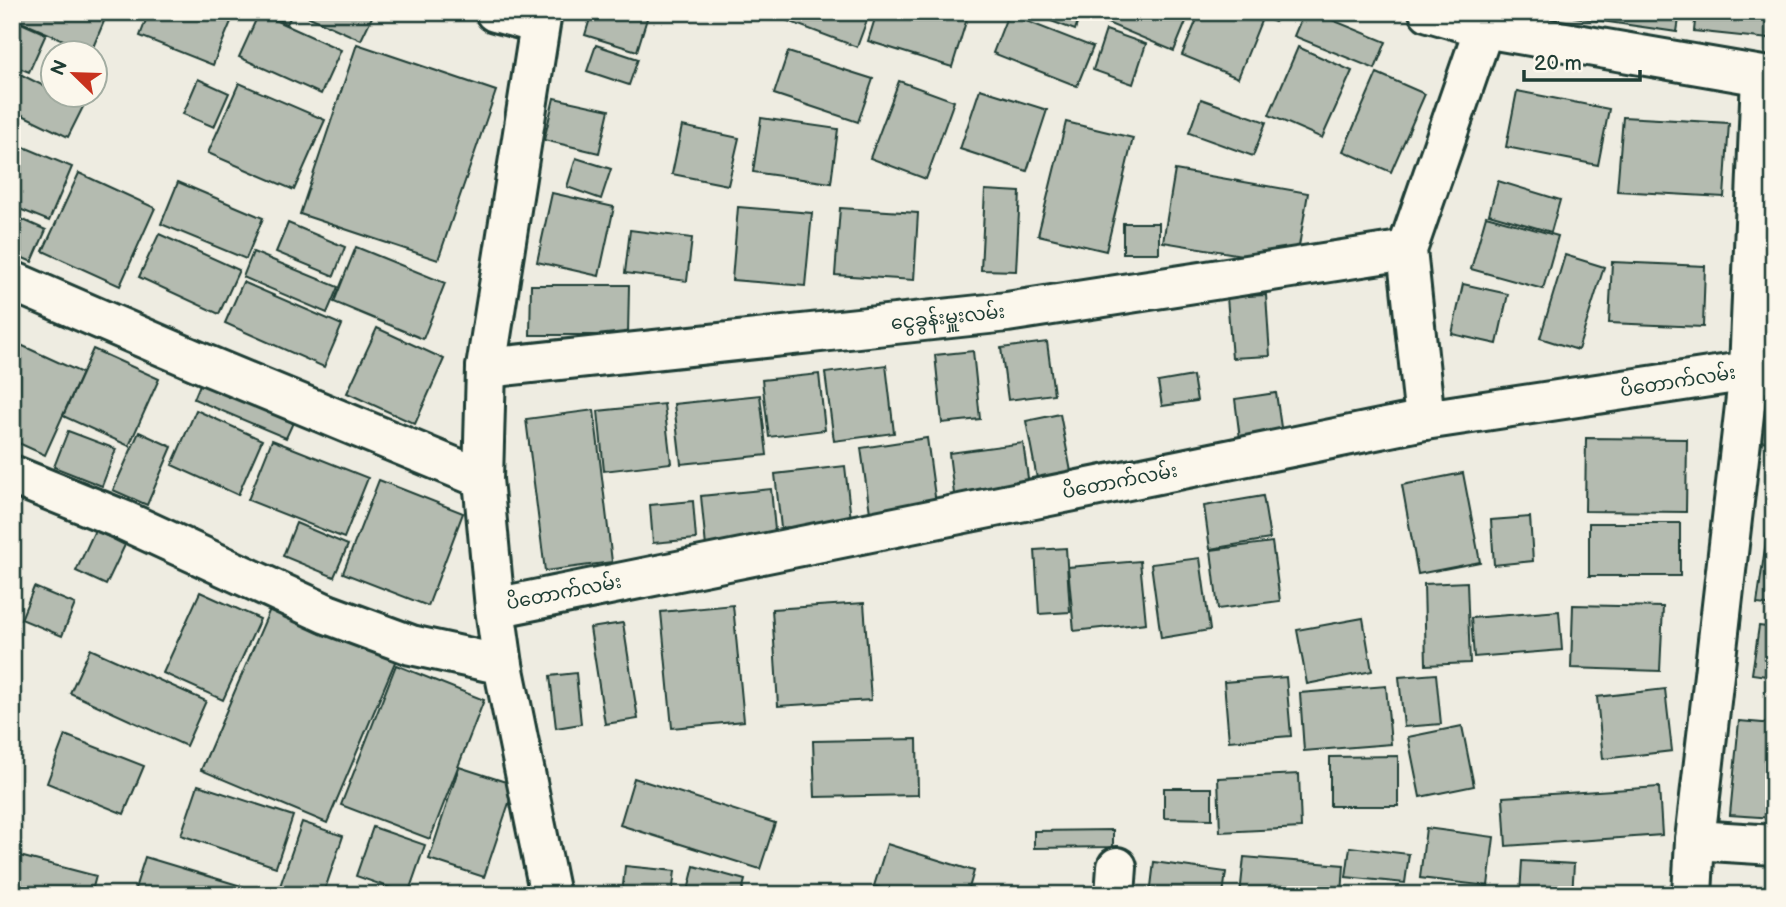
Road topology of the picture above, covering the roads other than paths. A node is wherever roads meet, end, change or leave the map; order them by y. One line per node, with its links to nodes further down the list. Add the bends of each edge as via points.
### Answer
1 (495, 12): 3 (street)
2 (1429, 12): 4 (street)
3 (540, 18): 8 (street)
4 (1484, 28): 5 (street); 6 (street)
5 (1767, 77): 9 (street)
6 (1407, 250): 8 (street, ငွေခွန်းမှူးလမ်း, via 1007,312); 10 (street)
7 (12, 282): 12 (street)
8 (486, 368): 12 (street)
9 (1761, 372): 10 (street, ပိတောက်လမ်း); 15 (street)
10 (1425, 420): 13 (street, ပိတောက်လမ်း)
11 (12, 475): 14 (street, via 123,520 327,614 411,645)
12 (483, 479): 13 (street)
13 (495, 608): 14 (street)
14 (503, 665): 17 (street)
15 (1695, 840): 16 (street); 18 (street)
16 (1774, 845)
17 (550, 895)
18 (1692, 895)

